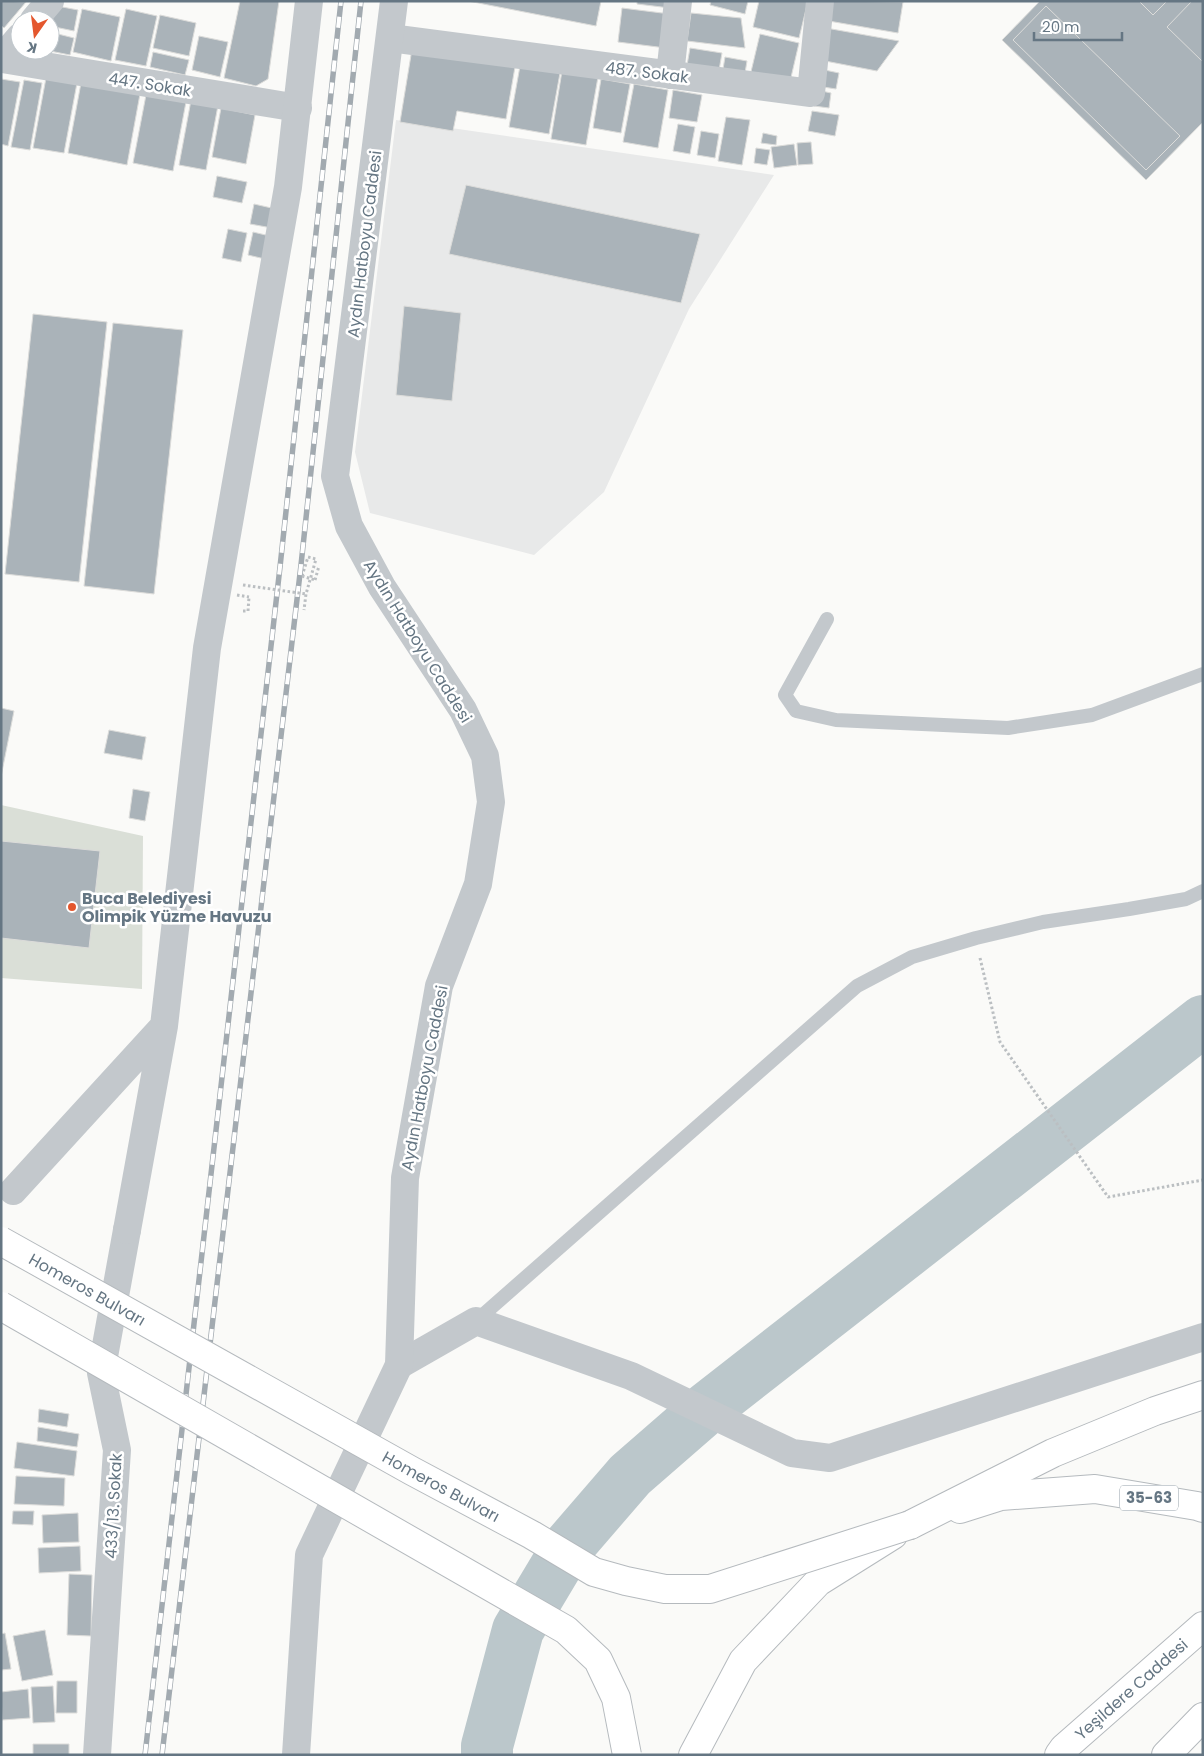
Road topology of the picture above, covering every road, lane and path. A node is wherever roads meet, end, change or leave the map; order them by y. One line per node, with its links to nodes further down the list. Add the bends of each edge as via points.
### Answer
1 (309, 1): 9 (street)
2 (394, 1): 5 (street, Aydın Hatboyu Caddesi)
3 (678, 1): 8 (street)
4 (820, 1): 8 (street, 487. Sokak, via 811,94)
5 (390, 38): 8 (street, 487. Sokak); 27 (street, Aydın Hatboyu Caddesi, via 335,476 349,526 382,587 463,710 485,756 491,802 478,884 439,986 405,1178)
6 (10, 49): 7 (street)
7 (2, 59): 9 (street, 447. Sokak)
8 (670, 75)
9 (298, 108): 20 (street, via 287,196 207,648)
10 (318, 566): 12 (path, bridge, via 315,580 302,576 308,557 316,559)
11 (244, 585): 12 (path, bridge)
12 (306, 594): 14 (path)
13 (237, 595): 15 (path, bridge, via 250,597)
14 (304, 610)
15 (248, 611)
16 (827, 620): 17 (lane, via 785,695 796,711 836,720 1008,728 1092,715)
17 (1203, 674)
18 (1203, 891): 19 (lane, via 1186,899 1043,922)
19 (976, 938): 21 (path, via 1000,1042 1108,1197); 25 (lane, via 912,957 857,986)
20 (164, 1026): 22 (street); 33 (street, 433/13. Sokak, via 101,1373 117,1450)
21 (1203, 1180)
22 (7, 1197)
23 (1, 1241): 30 (main road, Homeros Bulvarı, bridge, via 594,1572 665,1589 710,1589)
24 (1, 1306): 35 (main road, bridge, via 566,1630 598,1660 616,1698)
25 (476, 1321): 26 (street, via 631,1376 792,1453 830,1458); 27 (street)
26 (1203, 1337)
27 (399, 1365): 34 (street, via 309,1555)
28 (1203, 1395): 30 (main road, via 1053,1453)
29 (1203, 1508): 30 (main road, 35-63, via 1095,1489 1000,1496)
30 (910, 1525): 36 (main road, bridge, via 818,1582 743,1661)
31 (1203, 1626): 37 (main road, Yeşildere Caddesi)
32 (1203, 1717): 38 (main road)
33 (97, 1755)
34 (296, 1755)
35 (627, 1755)
36 (693, 1755)
37 (1059, 1755)
38 (1166, 1755)

